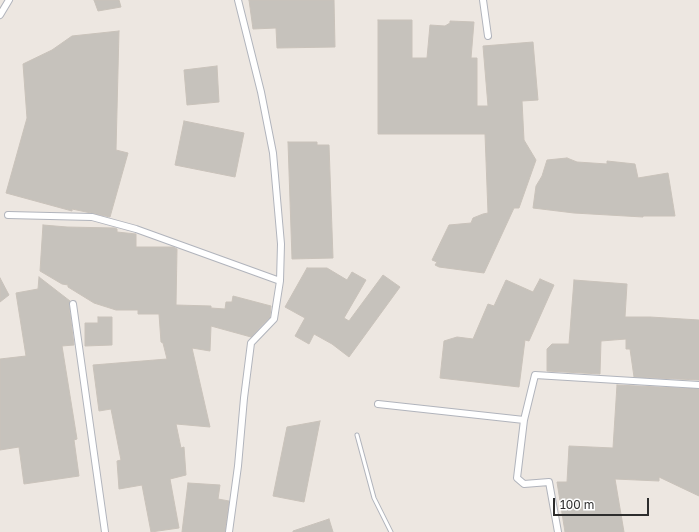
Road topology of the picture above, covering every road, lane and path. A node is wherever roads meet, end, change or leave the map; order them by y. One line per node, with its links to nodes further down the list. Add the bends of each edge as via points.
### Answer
1 (9, 0): 4 (street)
2 (238, 0): 7 (street, via 273,153 281,244)
3 (483, 0): 5 (street)
4 (0, 15)
5 (488, 36)
6 (8, 215): 7 (street, via 92,217 136,229)
7 (280, 281): 14 (street, via 274,319 251,343)
8 (73, 304): 13 (street)
9 (699, 385): 11 (street, via 535,375)
10 (378, 404): 11 (street)
11 (524, 420): 16 (street, via 517,478 524,484 549,482)
12 (357, 435): 15 (lane, via 374,498)
13 (105, 532)
14 (229, 532)
15 (391, 532)
16 (558, 532)

